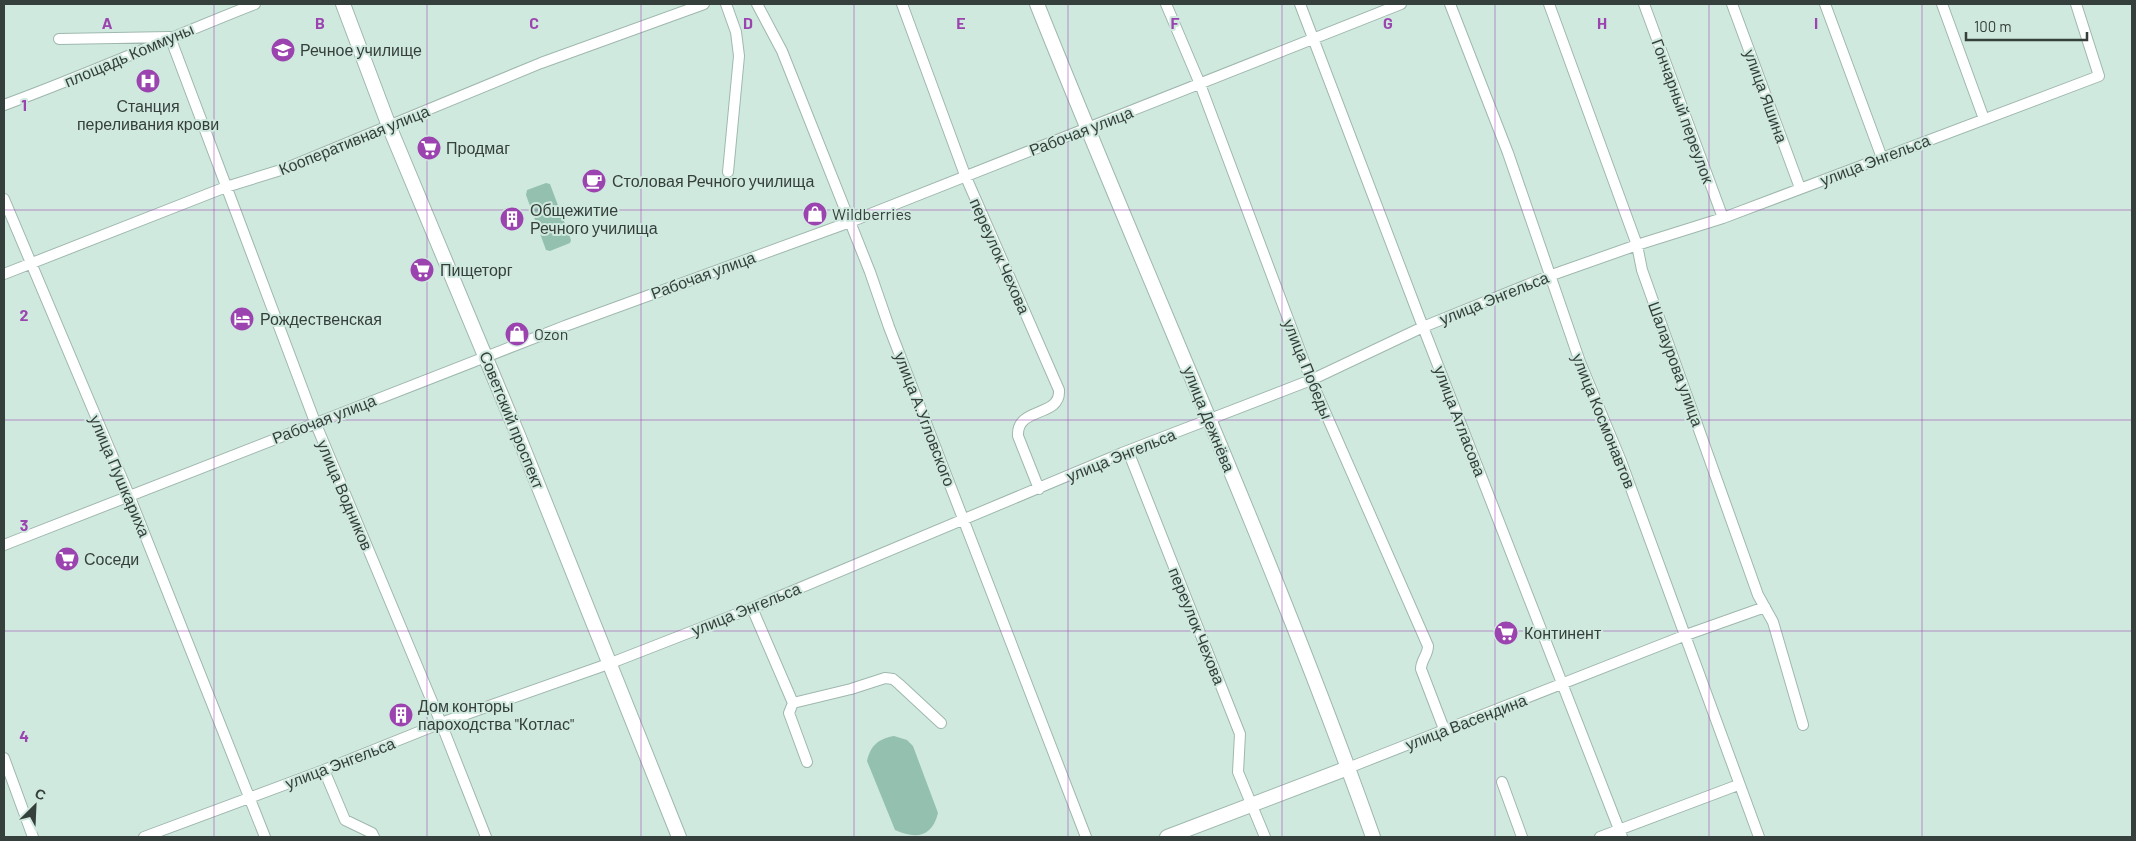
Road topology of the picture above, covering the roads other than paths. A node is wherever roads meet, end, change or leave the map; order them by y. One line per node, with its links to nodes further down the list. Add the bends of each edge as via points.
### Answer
1 (255, 4): 18 (street, площадь Коммуны)
2 (343, 4): 24 (main road, Советский проспект)
3 (704, 4): 24 (street, Кооперативная улица, via 541,63)
4 (726, 4): 27 (street, via 736,32 739,56)
5 (757, 4): 33 (street, улица А.Угловского, via 782,51)
6 (902, 4): 28 (street, переулок Чехова)
7 (1037, 4): 25 (main road, улица Дежнёва)
8 (1166, 4): 21 (street, улица Победы)
9 (1300, 4): 20 (street, улица Атласова)
10 (1401, 4): 20 (street, Рабочая улица)
11 (1450, 4): 37 (street, улица Космонавтов, via 1508,153)
12 (1549, 4): 34 (street, Шалаурова улица)
13 (1644, 4): 32 (street, Гончарный переулок)
14 (1732, 4): 30 (street, улица Яшина)
15 (1825, 4): 26 (street)
16 (1942, 4): 23 (street)
17 (2076, 4): 23 (street, улица Энгельса, via 2099,76)
18 (170, 37): 19 (street); 22 (street, площадь Коммуны); 29 (street, улица Водников)
19 (58, 39)
20 (1314, 39): 21 (street, Рабочая улица); 38 (street, улица Атласова)
21 (1200, 84): 25 (street, Рабочая улица); 40 (street, улица Победы)
22 (4, 105)
23 (1984, 119): 26 (street, улица Энгельса)
24 (390, 126): 29 (street, Кооперативная улица, via 284,169); 39 (main road, Советский проспект)
25 (1087, 129): 28 (street, Рабочая улица); 41 (main road, улица Дежнёва)
26 (1882, 158): 30 (street, улица Энгельса)
27 (728, 172)
28 (964, 176): 33 (street, Рабочая улица); 44 (street, переулок Чехова, via 1059,390 1060,395 1054,405 1024,420 1018,430)
29 (226, 187): 35 (street, Кооперативная улица); 42 (street, улица Водников)
30 (1800, 188): 32 (street, улица Энгельса)
31 (4, 199): 35 (street, улица Пушкариха)
32 (1723, 218): 34 (street, улица Энгельса)
33 (850, 222): 39 (street, Рабочая улица); 46 (street, улица А.Угловского)
34 (1637, 245): 37 (street, улица Энгельса); 48 (street, Шалаурова улица, via 1642,270 1758,595)
35 (30, 264): 36 (street, Кооперативная улица); 45 (street, улица Пушкариха)
36 (4, 274)
37 (1549, 276): 38 (street, улица Энгельса); 50 (street, улица Космонавтов)
38 (1423, 326): 40 (street, улица Энгельса); 52 (street, улица Атласова)
39 (486, 357): 42 (street, Рабочая улица); 51 (main road, Советский проспект)
40 (1311, 380): 41 (street, улица Энгельса); 57 (street, улица Победы, via 1428,646 1421,668)
41 (1210, 419): 43 (street, улица Энгельса); 60 (main road, улица Дежнёва)
42 (315, 422): 45 (street, Рабочая улица); 55 (street, улица Водников)
43 (1128, 451): 44 (street, улица Энгельса); 65 (street, переулок Чехова, via 1240,734 1238,772)
44 (1039, 489): 46 (street, улица Энгельса)
45 (129, 495): 47 (street, Рабочая улица); 64 (street, улица Пушкариха)
46 (964, 519): 49 (street, улица Энгельса); 73 (street, улица А.Угловского)
47 (4, 545)
48 (1766, 607): 50 (street, улица Васендина); 56 (street, Шалаурова улица)
49 (752, 608): 51 (street, улица Энгельса); 53 (street)
50 (1686, 635): 52 (street, улица Васендина); 63 (street, улица Космонавтов)
51 (611, 663): 55 (street, улица Энгельса); 72 (main road, Советский проспект)
52 (1562, 684): 57 (street, улица Васендина); 66 (street, улица Атласова)
53 (793, 703): 54 (street, via 885,678 893,679); 59 (street, via 789,713)
54 (941, 722)
55 (441, 723): 61 (street, улица Энгельса); 71 (street, улица Водников)
56 (1803, 725)
57 (1444, 729): 60 (street, улица Васендина)
58 (4, 758): 67 (street)
59 (807, 762)
60 (1348, 768): 65 (main road, улица Васендина); 76 (main road, улица Дежнёва)
61 (324, 770): 64 (street, улица Энгельса); 70 (street, via 345,820)
62 (1502, 782): 77 (street)
63 (1738, 785): 66 (street); 79 (street, улица Космонавтов)
64 (249, 797): 68 (street, улица Энгельса); 69 (street, улица Пушкариха)
65 (1251, 805): 74 (main road, улица Васендина); 75 (street, переулок Чехова)
66 (1621, 834): 78 (street)
67 (33, 837)
68 (144, 837)
69 (265, 837)
70 (374, 837)
71 (486, 837)
72 (679, 837)
73 (1086, 837)
74 (1166, 837)
75 (1265, 837)
76 (1373, 837)
77 (1522, 837)
78 (1600, 837)
79 (1759, 837)

